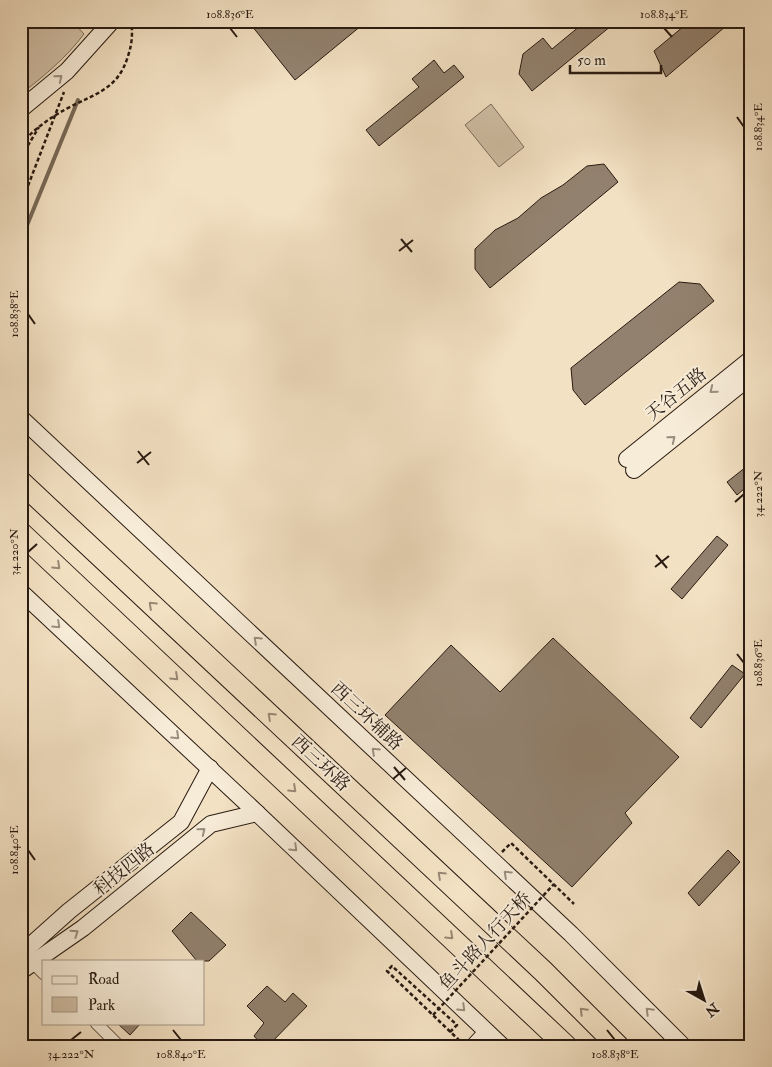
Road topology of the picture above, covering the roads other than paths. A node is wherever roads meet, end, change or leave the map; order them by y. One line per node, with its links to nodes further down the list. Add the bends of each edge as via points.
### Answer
1 (112, 21): 2 (main road, one-way to 1, via 68,71)
2 (21, 109)
3 (751, 359): 4 (main road, 天谷五路, one-way to 4, via 630,464)
4 (751, 376)
5 (21, 418): 20 (main road, 西三环辅路, one-way to 5, via 571,934)
6 (21, 482): 19 (highway, 西三环路, one-way to 6, via 536,964)
7 (21, 532): 18 (highway, one-way to 18)
8 (21, 592): 9 (main road, one-way to 9)
9 (210, 768): 10 (main road); 11 (main road, 科技四路, via 180,822 69,911)
10 (258, 813): 11 (main road, 科技四路, one-way to 10, via 83,928 211,824); 14 (main road, one-way to 14)
11 (25, 962): 12 (street)
12 (42, 973)
13 (97, 1024): 15 (street)
14 (487, 1032): 16 (main road); 17 (main road)
15 (119, 1046)
16 (474, 1046)
17 (502, 1046)
18 (566, 1046)
19 (618, 1046)
20 (683, 1046)

